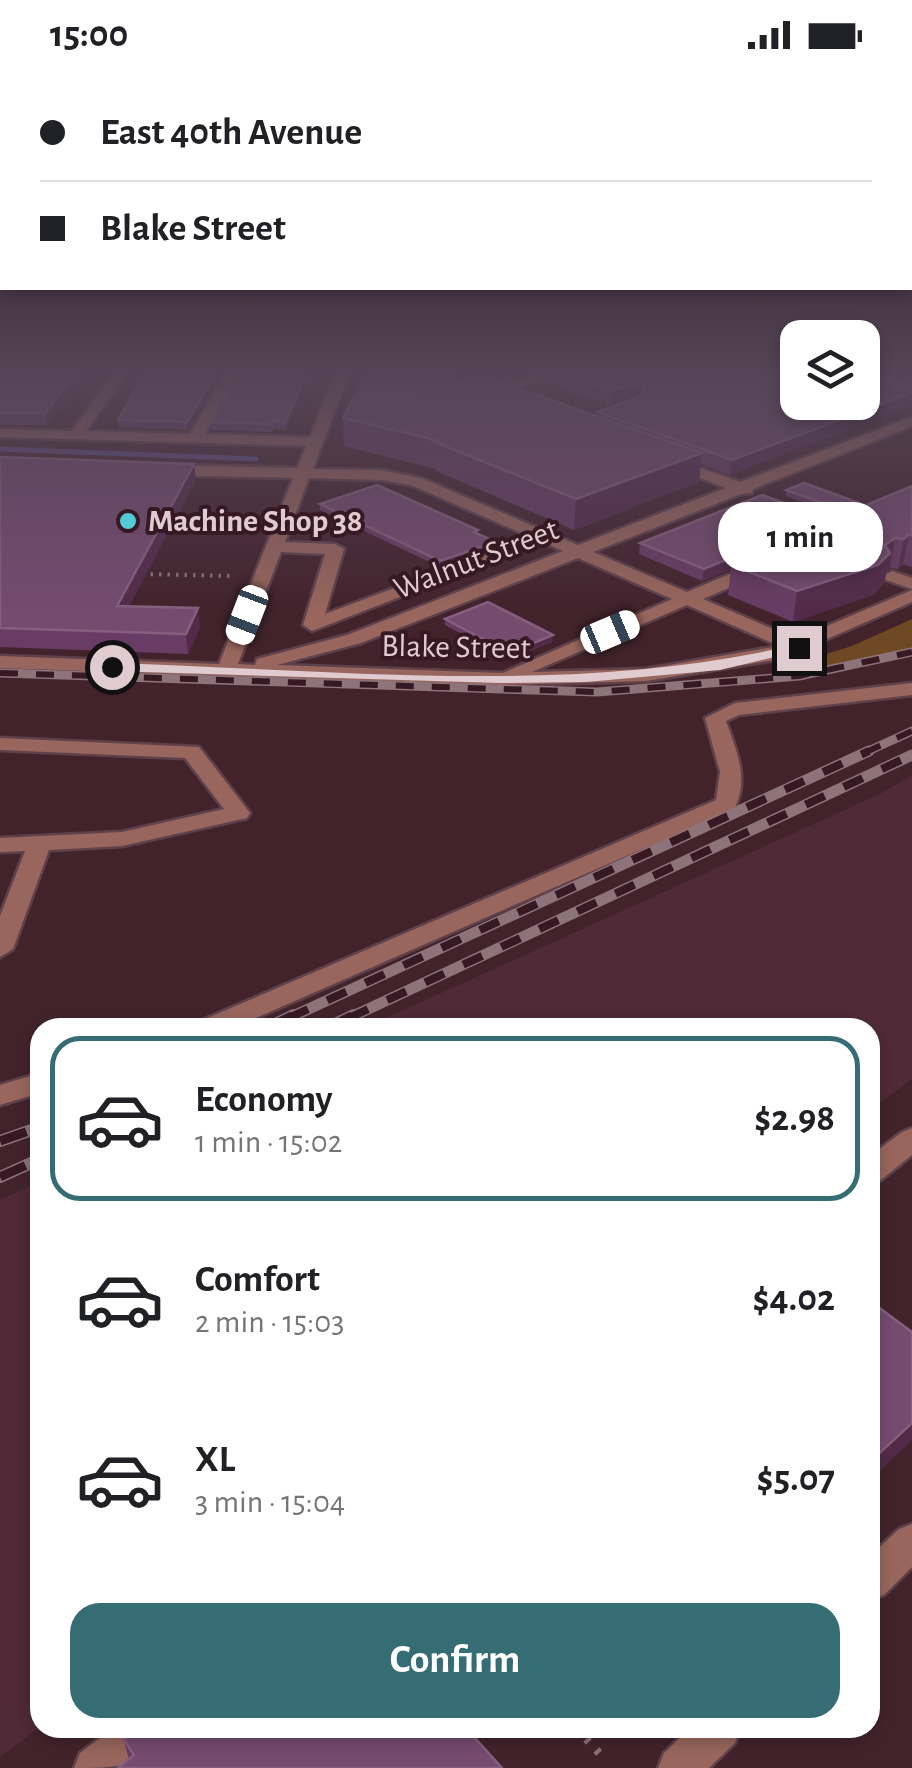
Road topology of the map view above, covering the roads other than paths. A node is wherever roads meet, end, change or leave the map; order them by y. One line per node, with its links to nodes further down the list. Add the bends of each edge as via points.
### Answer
1 (311, 453): 5 (street)
2 (831, 453): 6 (street, Walnut Street)
3 (653, 456): 6 (street)
4 (150, 470): 5 (street)
5 (304, 472): 8 (street); 9 (street, via 416,480)
6 (740, 488): 7 (street); 9 (street, Walnut Street)
7 (760, 496)
8 (274, 547): 10 (street, via 335,549 312,624); 18 (street)
9 (578, 551): 15 (street); 18 (street, Walnut Street, via 354,639)
10 (499, 555)
11 (783, 558): 15 (street)
12 (892, 576): 13 (street)
13 (912, 584)
14 (912, 595): 16 (street, Blake Street)
15 (687, 599): 16 (street); 19 (street)
16 (799, 648): 19 (street, Blake Street, via 673,672)
17 (0, 662): 18 (street, Blake Street)
18 (225, 672): 19 (street, Blake Street)
19 (500, 679)
20 (912, 689): 25 (street, via 735,709 715,718 731,771 726,804)
21 (0, 744): 22 (street, via 191,752 238,813 122,839)
22 (40, 843): 23 (street); 24 (street)
23 (0, 845)
24 (0, 949)
25 (231, 1018)
26 (30, 1086): 27 (street)
27 (0, 1095)
28 (912, 1139): 29 (street)
29 (880, 1164)
30 (912, 1540): 31 (street)
31 (880, 1572)
32 (134, 1738): 34 (street)
33 (710, 1738): 35 (street)
34 (95, 1768)
35 (679, 1768)

